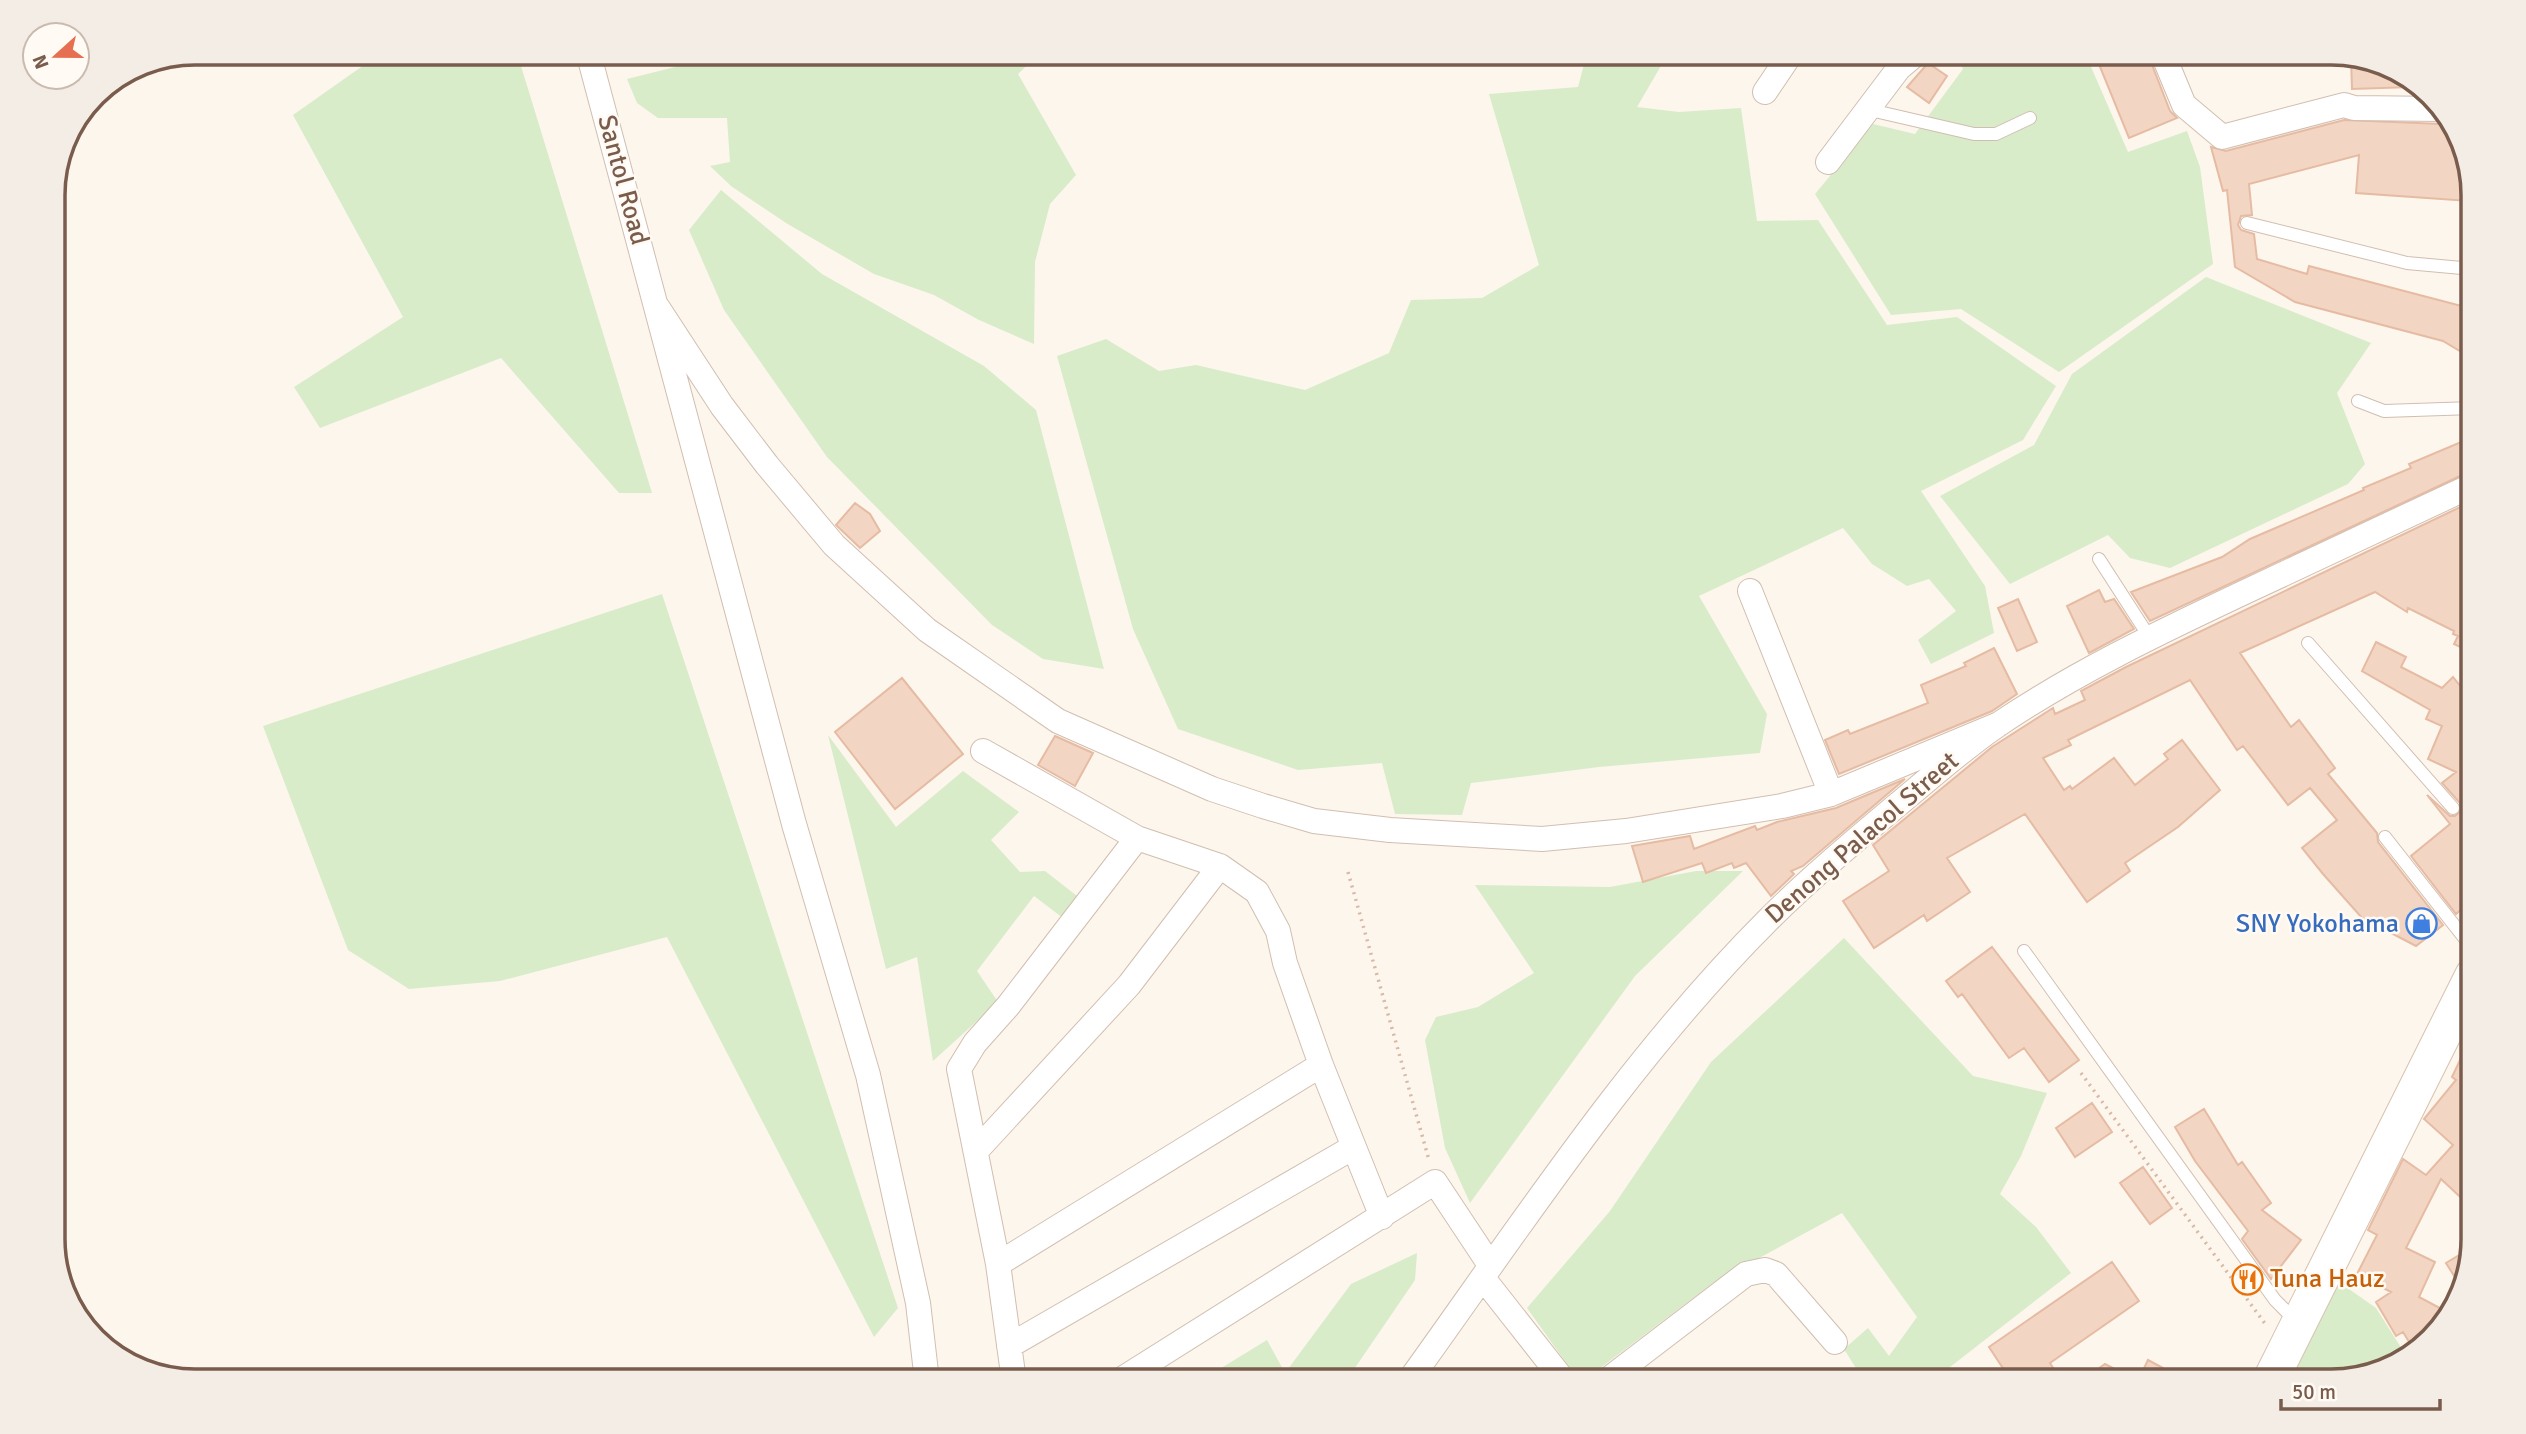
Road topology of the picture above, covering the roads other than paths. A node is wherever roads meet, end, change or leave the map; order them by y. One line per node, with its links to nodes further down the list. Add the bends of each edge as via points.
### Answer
1 (592, 65): 12 (street, Santol Road)
2 (1783, 65): 5 (street)
3 (1903, 65): 6 (street)
4 (2167, 65): 7 (street, via 2184,105 2222,137 2344,105)
5 (1765, 92)
6 (1866, 109): 8 (lane, via 1974,134 1996,134); 9 (street)
7 (2429, 109)
8 (2030, 118)
9 (1828, 162)
10 (2248, 223): 11 (lane, via 2407,263)
11 (2461, 269)
12 (658, 309): 22 (street, via 767,465 834,545 878,588 927,630 1028,703 1117,750 1200,784 1314,821 1390,830 1542,839 1680,824); 39 (street, Santol Road, via 794,824 868,1075 918,1303)
13 (2358, 401): 14 (lane, via 2384,411)
14 (2461, 408)
15 (2461, 491): 18 (street, Denong Palacol Street)
16 (2099, 559): 18 (lane)
17 (1750, 591): 22 (street)
18 (2150, 638): 20 (street, Denong Palacol Street)
19 (2308, 643): 23 (lane)
20 (1999, 724): 22 (street); 35 (street, Denong Palacol Street, via 1839,854 1767,920 1611,1103)
21 (983, 751): 25 (street)
22 (1831, 794)
23 (2453, 808)
24 (2385, 837): 27 (lane)
25 (1137, 838): 26 (street); 32 (street, via 959,1069)
26 (1220, 866): 30 (street, via 1257,892 1269,911); 32 (street, via 1129,985)
27 (2461, 934)
28 (2024, 951): 38 (lane, via 2275,1300)
29 (2461, 999): 38 (main road)
30 (1321, 1065): 31 (street); 34 (street)
31 (1352, 1148): 33 (street); 37 (street)
32 (976, 1152): 34 (street)
33 (1382, 1217): 35 (street, via 1435,1182); 41 (street)
34 (998, 1264): 37 (street)
35 (1487, 1271): 42 (street, Denong Palacol Street); 43 (street)
36 (1835, 1342): 44 (street, via 1776,1274 1765,1270 1746,1274)
37 (1009, 1346): 40 (street)
38 (2285, 1352)
39 (926, 1369)
40 (1012, 1369)
41 (1138, 1369)
42 (1418, 1369)
43 (1556, 1369)
44 (1622, 1369)

